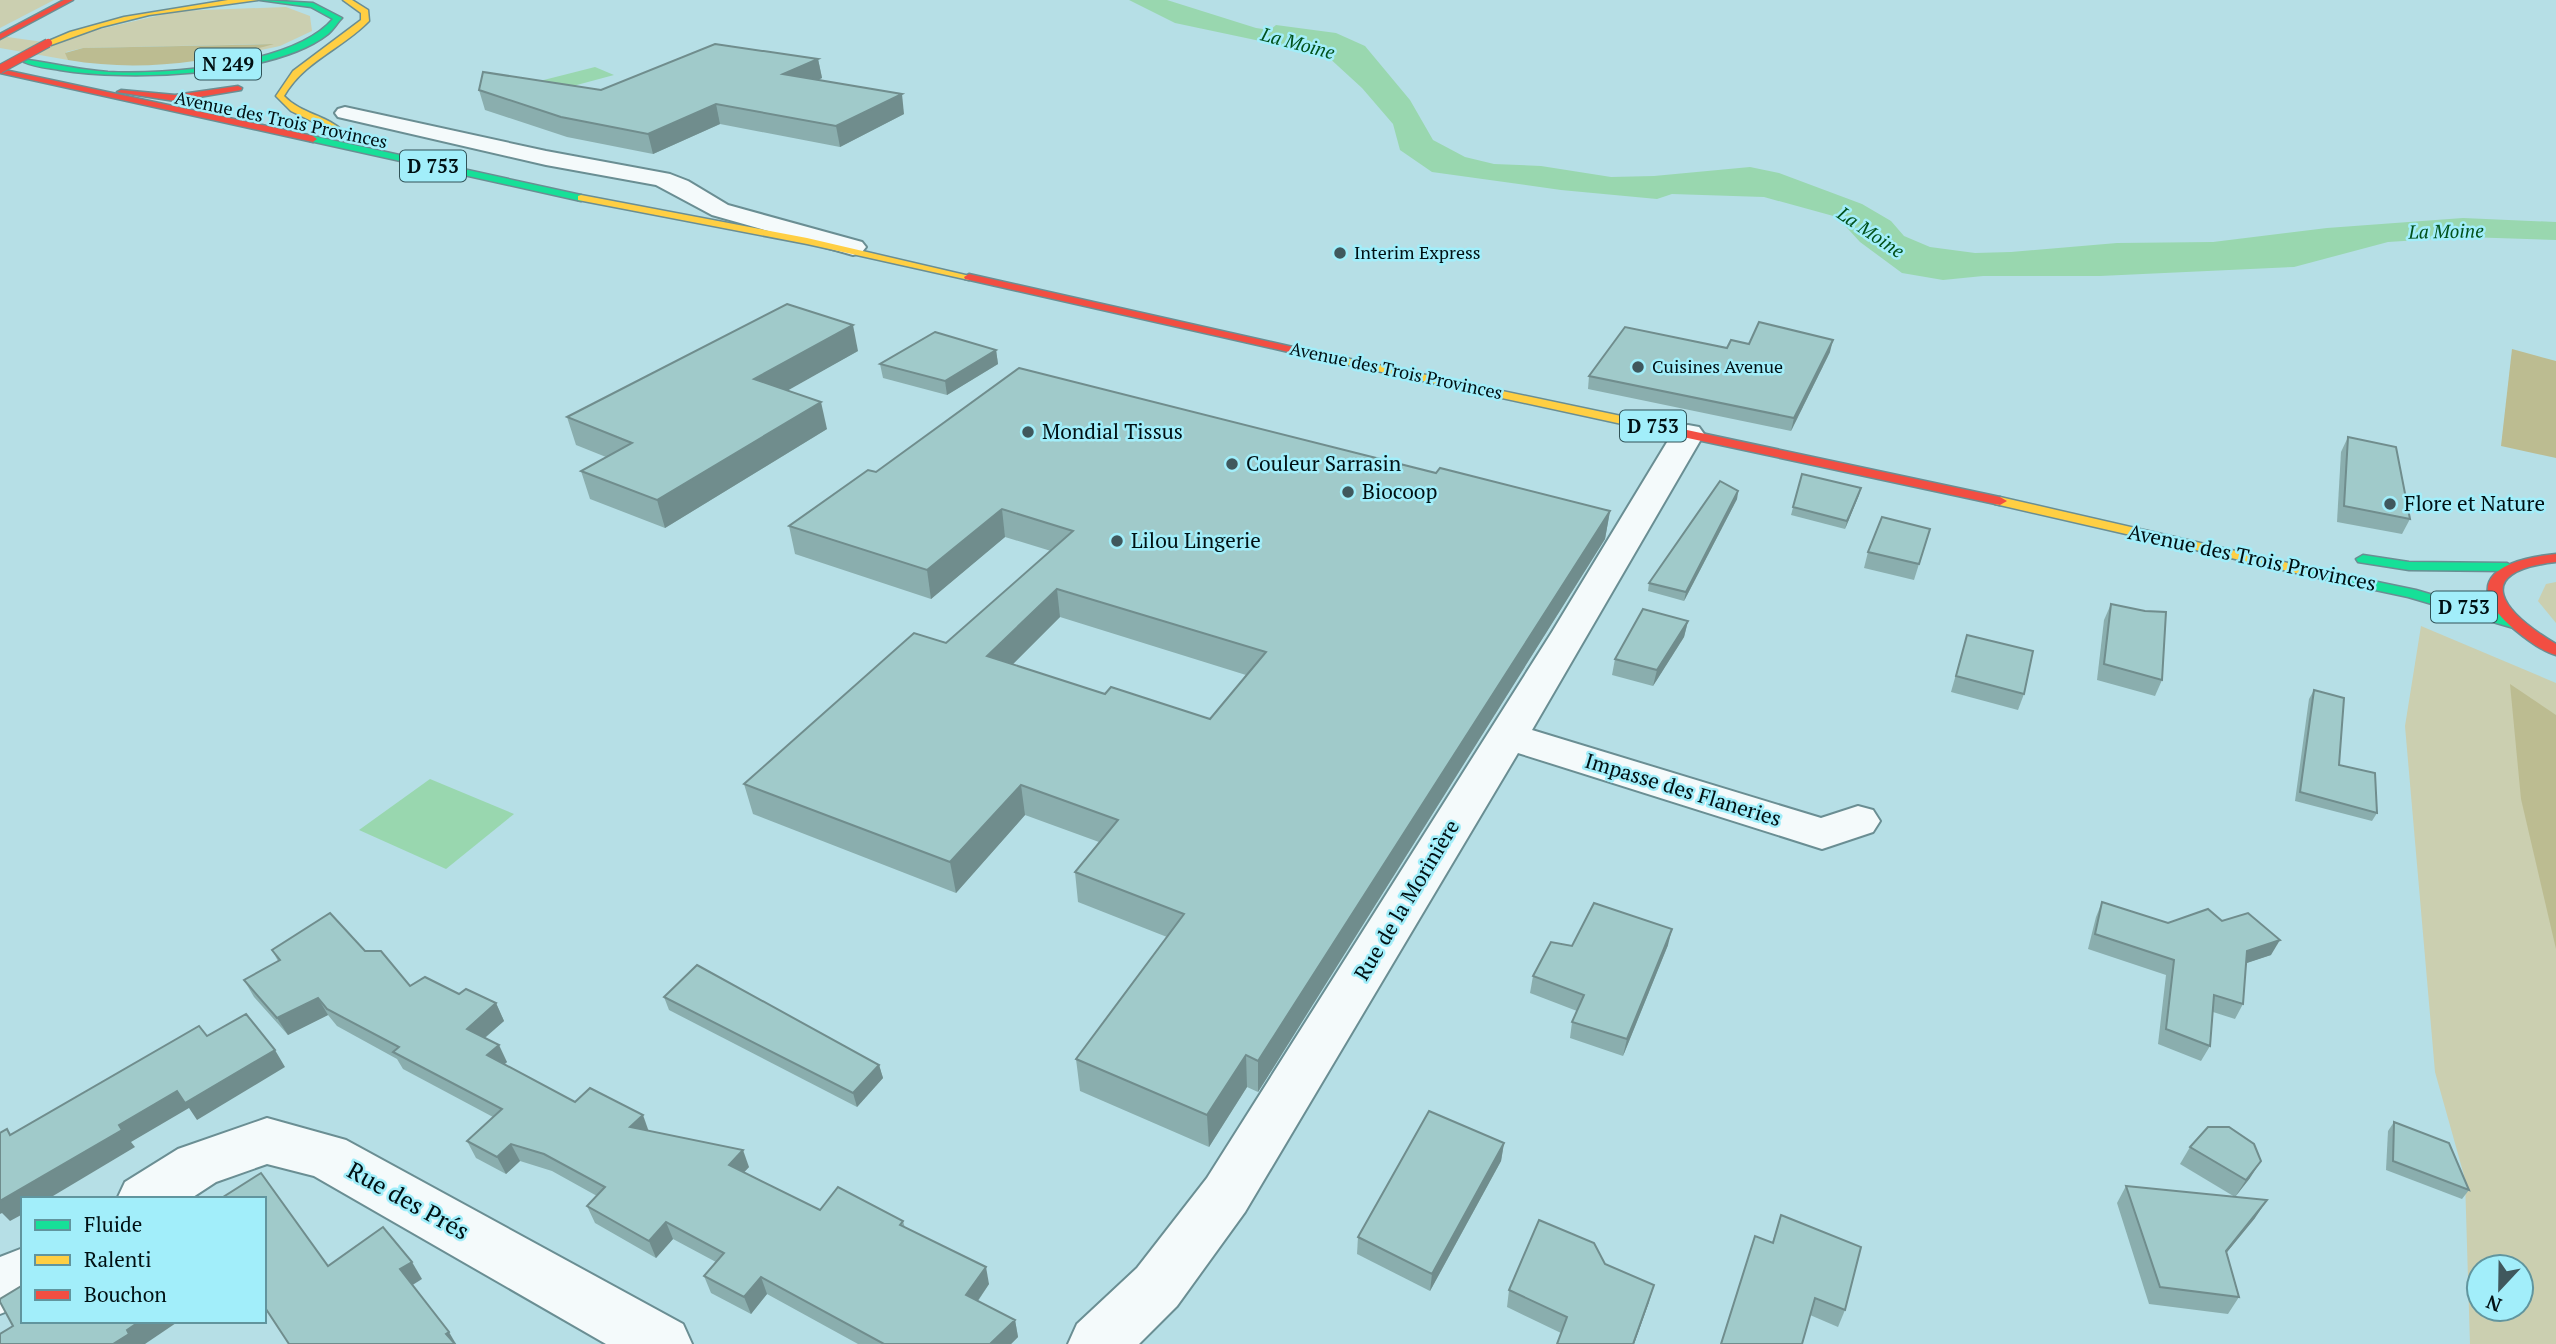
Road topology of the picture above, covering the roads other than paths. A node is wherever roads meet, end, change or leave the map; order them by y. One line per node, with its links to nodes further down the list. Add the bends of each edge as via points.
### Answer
1 (254, 0): 6 (main road, via 132,14)
2 (264, 0): 8 (main road, N 249, via 314,3 338,18 329,30 306,43 226,65 118,74)
3 (347, 0): 9 (main road, N 249, via 365,12 365,21 340,44)
4 (74, 6): 5 (main road); 6 (main road)
5 (4, 35)
6 (41, 40): 7 (main road); 10 (main road, bridge)
7 (0, 57): 8 (main road, Avenue des Trois Provinces / D 753)
8 (28, 62): 14 (main road, Avenue des Trois Provinces / D 753)
9 (298, 69): 11 (main road, N 249); 15 (main road, N 249, via 282,86 285,106 335,127)
10 (0, 70): 12 (main road, Avenue des Trois Provinces / D 753)
11 (270, 79)
12 (60, 84): 14 (main road, N 249); 16 (main road, Avenue des Trois Provinces / D 753)
13 (249, 85): 14 (main road, N 249)
14 (176, 98): 15 (main road, Avenue des Trois Provinces / D 753)
15 (342, 122): 17 (street, via 662,179); 18 (main road, Avenue des Trois Provinces / D 753)
16 (429, 166): 18 (main road, via 499,175 628,202); 19 (main road, Avenue des Trois Provinces / D 753)
17 (680, 186): 18 (street); 20 (street, via 720,210)
18 (652, 200): 19 (main road, Avenue des Trois Provinces / D 753)
19 (807, 241): 20 (main road, Avenue des Trois Provinces / D 753)
20 (905, 262): 21 (main road, Avenue des Trois Provinces / D 753)
21 (1688, 434): 22 (main road, Avenue des Trois Provinces / D 753); 29 (street, Rue de la Morinière)
22 (1987, 498): 23 (main road, Avenue des Trois Provinces / D 753); 27 (main road, Avenue des Trois Provinces / D 753, via 2411,593)
23 (2265, 545)
24 (2343, 556): 26 (main road, Avenue des Trois Provinces / D 753, via 2409,566)
25 (2556, 558): 26 (main road, Avenue des Trois Provinces)
26 (2507, 567): 27 (main road, via 2496,577 2494,591)
27 (2516, 624): 28 (main road)
28 (2556, 650)
29 (1508, 736): 30 (street, Impasse des Flaneries, via 1822,834); 35 (street, Rue de la Morinière, via 1226,1195 1157,1287)
30 (1858, 821)
31 (147, 1197): 34 (street, Rue des Prés, via 197,1165 267,1141 327,1156)
32 (21, 1274): 33 (street)
33 (0, 1287)
34 (662, 1344)
35 (1097, 1344)

